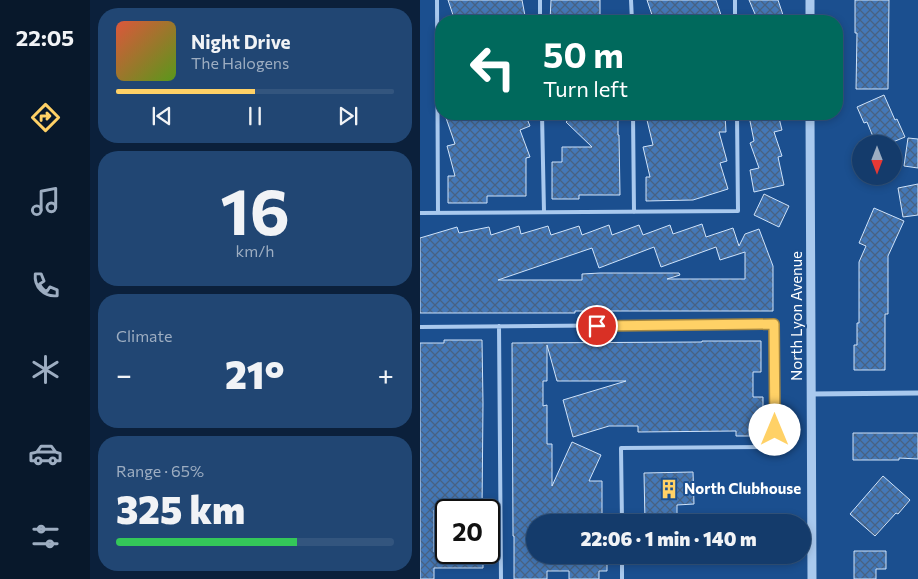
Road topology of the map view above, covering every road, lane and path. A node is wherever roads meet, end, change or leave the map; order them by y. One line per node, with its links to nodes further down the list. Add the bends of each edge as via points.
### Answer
1 (437, 0): 6 (lane)
2 (540, 0): 7 (lane)
3 (631, 0): 8 (lane)
4 (735, 0): 9 (lane)
5 (810, 0): 10 (street)
6 (437, 15)
7 (540, 15)
8 (632, 15)
9 (736, 15)
10 (810, 15)
11 (438, 120): 19 (lane)
12 (542, 120): 16 (lane)
13 (633, 120): 17 (lane)
14 (737, 120): 17 (lane, via 738,211)
15 (810, 120): 23 (street, North Lyon Avenue)
16 (544, 212): 17 (lane); 19 (lane)
17 (634, 212)
18 (420, 213): 19 (lane)
19 (438, 213)
20 (499, 326): 21 (lane); 24 (lane, via 774,324 775,447 621,448); 26 (lane)
21 (420, 327)
22 (918, 393): 23 (street)
23 (811, 394): 28 (street, North Lyon Avenue)
24 (622, 514)
25 (622, 564): 27 (lane)
26 (501, 579)
27 (622, 579)
28 (812, 579)

